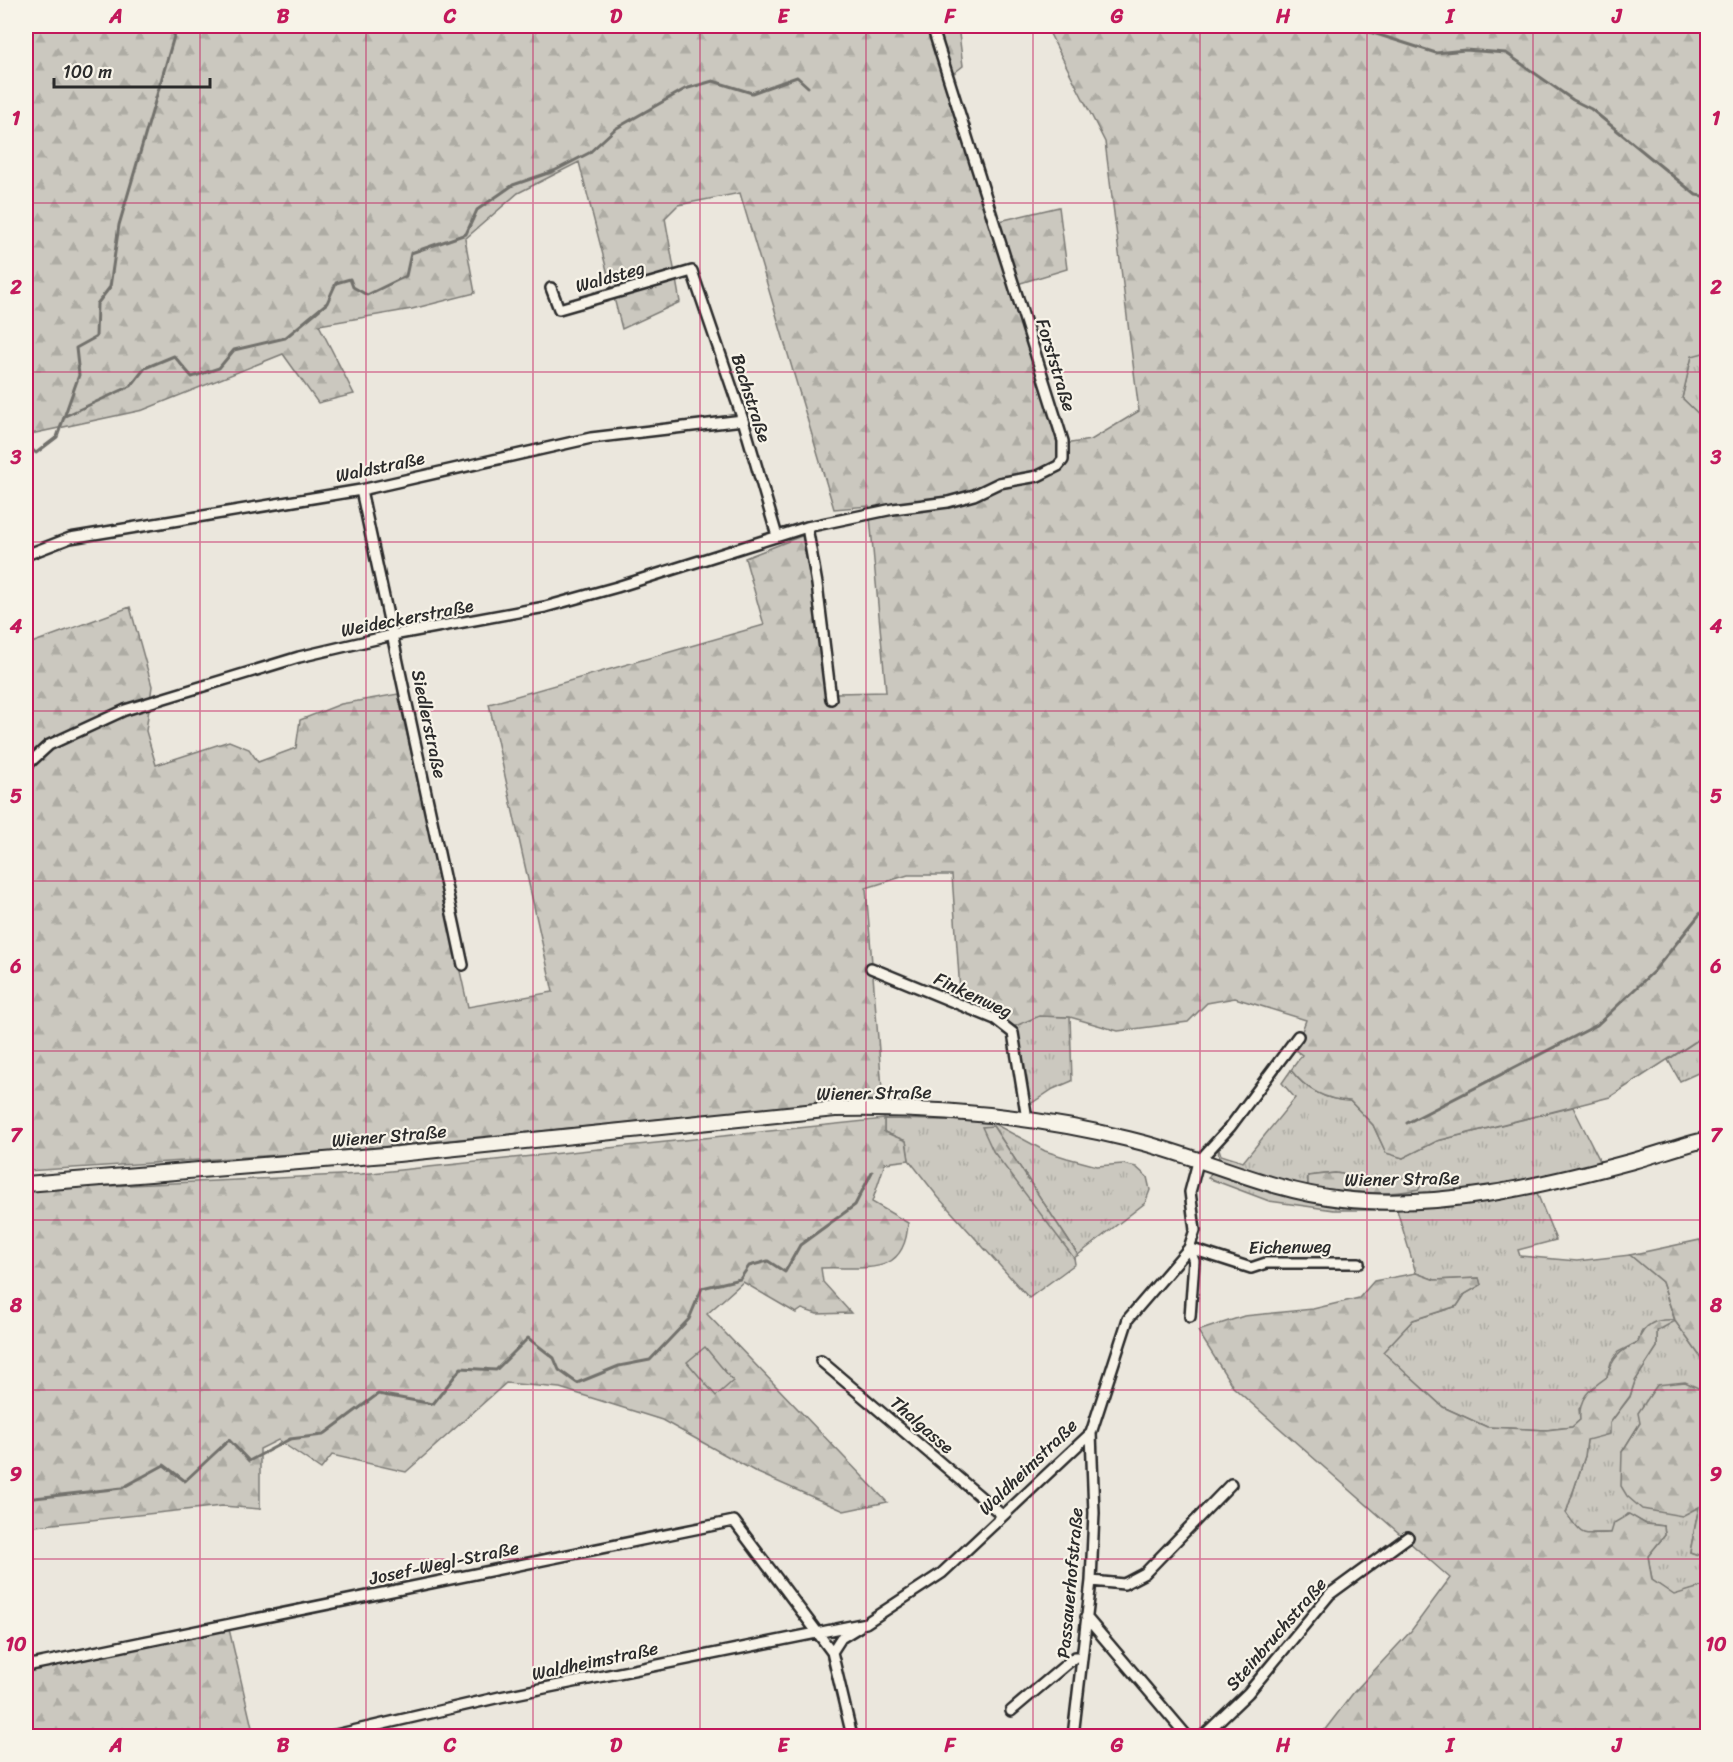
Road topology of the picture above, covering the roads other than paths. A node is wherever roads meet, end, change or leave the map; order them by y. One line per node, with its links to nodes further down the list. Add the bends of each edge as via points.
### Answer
1 (932, 26): 6 (street, Forststraße, via 1063,441 1063,460 1038,476 999,483 948,502)
2 (692, 271): 3 (street, Waldsteg, via 559,309); 4 (street, Bachstraße)
3 (551, 288)
4 (743, 420): 5 (street, Waldstraße, via 591,438); 7 (street, Bachstraße)
5 (361, 490): 8 (street, Waldstraße, via 70,538); 9 (street, Siedlerstraße)
6 (807, 527): 7 (street, Weideckerstraße); 10 (street)
7 (777, 536): 9 (street, Weideckerstraße, via 544,607)
8 (26, 555)
9 (393, 635): 11 (street, Weideckerstraße, via 299,657 126,710 49,746); 12 (street, Siedlerstraße)
10 (831, 699)
11 (26, 766)
12 (463, 965)
13 (871, 968): 15 (street, Finkenweg, via 995,1019 1013,1033)
14 (1298, 1036): 17 (street, via 1230,1127)
15 (1027, 1119): 17 (main road, Wiener Straße, via 1130,1139); 18 (main road, Wiener Straße, via 893,1108 835,1109 398,1154)
16 (1707, 1139): 17 (main road, Wiener Straße, via 1564,1178 1426,1200 1361,1201 1303,1193)
17 (1198, 1162): 19 (street, via 1190,1192 1195,1230)
18 (26, 1184)
19 (1189, 1248): 20 (street, Eichenweg, via 1251,1268 1266,1263); 21 (street, via 1194,1261); 23 (street, Waldheimstraße, via 1128,1319)
20 (1359, 1263)
21 (1190, 1317)
22 (821, 1360): 25 (street, Thalgasse)
23 (1091, 1433): 25 (street, Waldheimstraße); 27 (street, Passauerhofstraße)
24 (1231, 1484): 27 (street, via 1145,1573 1125,1584)
25 (1002, 1515): 29 (street, Waldheimstraße, via 942,1573)
26 (1408, 1538): 39 (street, Steinbruchstraße, via 1330,1594 1248,1693)
27 (1091, 1581): 28 (street, Passauerhofstraße)
28 (1086, 1617): 32 (street, Passauerhofstraße); 38 (street)
29 (866, 1623): 30 (street, Waldheimstraße); 31 (street, Waldheimstraße, via 841,1638)
30 (818, 1632): 31 (street); 33 (street, Josef-Wegl-Straße, via 734,1521); 35 (street, Waldheimstraße, via 511,1695)
31 (832, 1652): 36 (street)
32 (1081, 1657): 34 (street, via 1075,1657); 37 (street, Passauerhofstraße)
33 (26, 1666)
34 (1011, 1711)
35 (331, 1737)
36 (852, 1737)
37 (1073, 1737)
38 (1187, 1737)
39 (1203, 1737)

